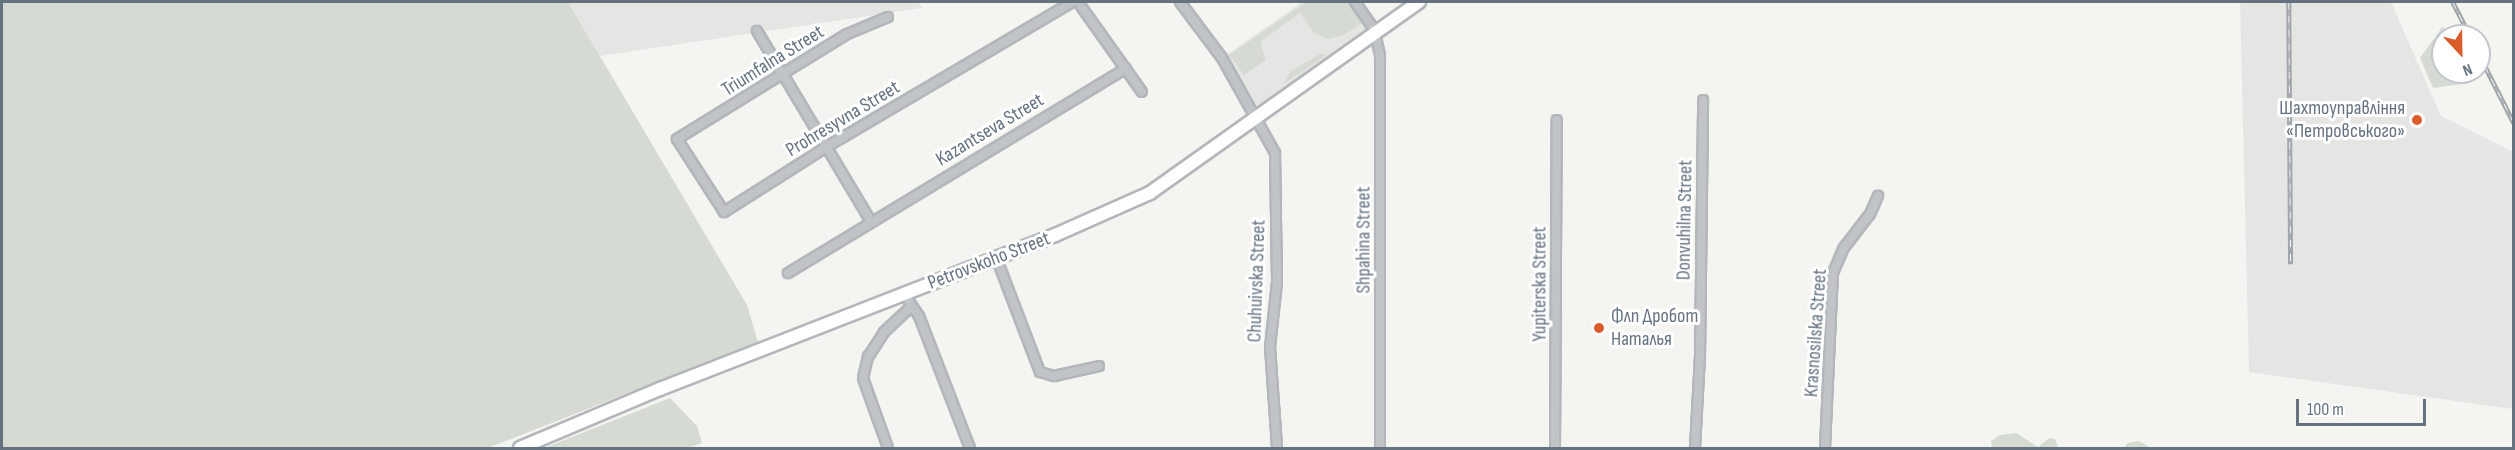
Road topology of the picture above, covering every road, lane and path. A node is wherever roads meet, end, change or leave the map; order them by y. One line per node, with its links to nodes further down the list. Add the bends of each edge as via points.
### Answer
1 (1054, 2): 7 (street)
2 (1072, 2): 7 (street, Prohresyvna Street)
3 (1078, 2): 11 (street)
4 (1180, 2): 15 (street, Chuhuivska Street, via 1222,58)
5 (1355, 2): 10 (street)
6 (1418, 2): 10 (main road, Petrovskoho Street)
7 (1055, 11): 18 (street, Prohresyvna Street)
8 (888, 17): 12 (street, Triumfalna Street, via 847,34)
9 (757, 31): 12 (street)
10 (1376, 32): 15 (main road, Petrovskoho Street); 30 (street, Shpahina Street, via 1380,55)
11 (1126, 68): 13 (street); 20 (street, Kazantseva Street)
12 (783, 77): 17 (street, Triumfalna Street); 18 (street)
13 (1142, 92)
14 (1704, 100): 32 (street, Donvuhilna Street)
15 (1258, 118): 21 (main road, Petrovskoho Street, via 1150,194); 29 (street, Chuhuivska Street, via 1275,153 1277,282 1270,347)
16 (1557, 120): 31 (street, Yupiterska Street)
17 (677, 139): 18 (street, Prohresyvna Street, via 724,213)
18 (828, 146): 20 (street)
19 (1878, 196): 33 (street, Krasnosilska Street, via 1870,214 1843,249 1833,273)
20 (870, 220): 22 (street, Kazantseva Street)
21 (996, 257): 23 (main road, Petrovskoho Street); 25 (street, via 1040,372 1054,376)
22 (788, 273)
23 (904, 294): 24 (street); 26 (main road, Petrovskoho Street)
24 (910, 308): 27 (street, via 884,332 868,357 863,378); 28 (street, via 919,316)
25 (1099, 366)
26 (520, 448)
27 (888, 448)
28 (970, 448)
29 (1277, 448)
30 (1380, 448)
31 (1554, 448)
32 (1695, 448)
33 (1824, 448)

